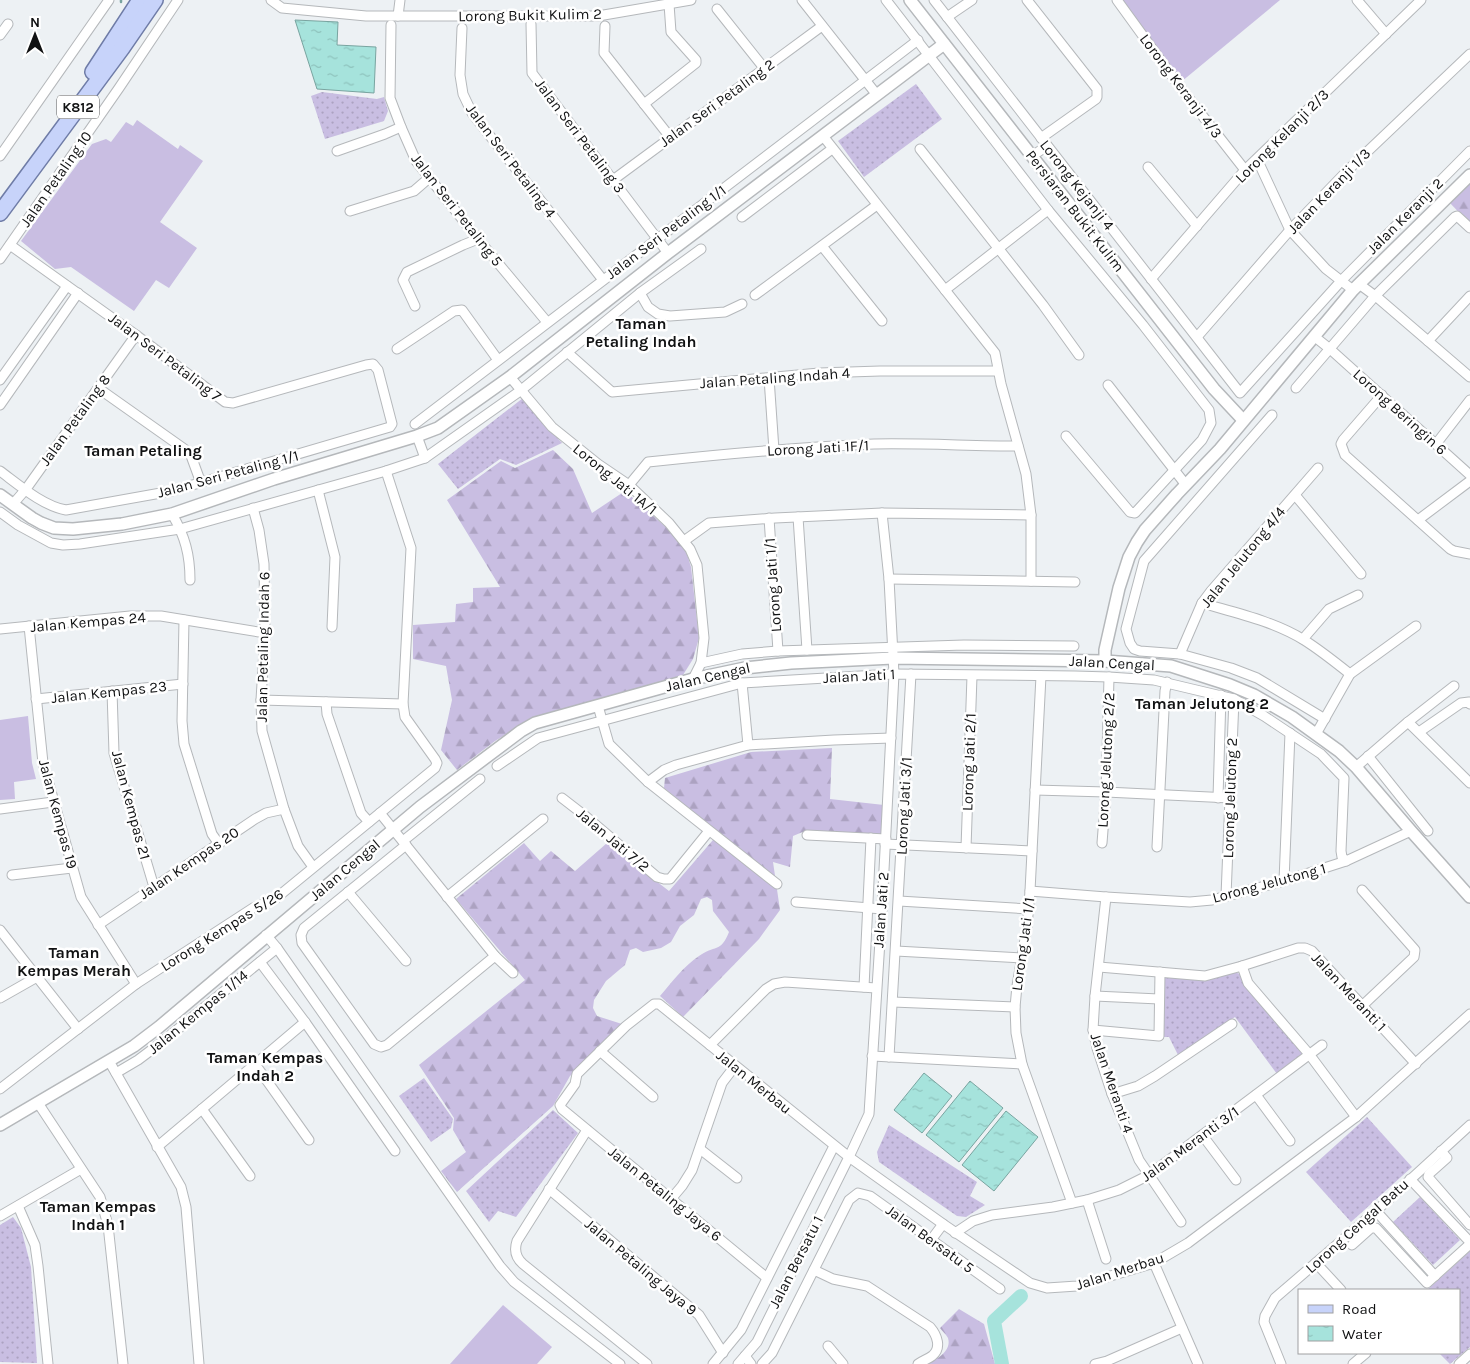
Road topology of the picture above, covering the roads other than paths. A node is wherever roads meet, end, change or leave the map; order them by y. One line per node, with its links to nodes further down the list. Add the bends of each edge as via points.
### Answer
1 (109, 0): 46 (street)
2 (140, 0): 54 (main road, K812, via 91,75)
3 (155, 0): 58 (main road, K812)
4 (178, 0): 65 (street, Jalan Petaling 10)
5 (270, 0): 19 (street, Lorong Bukit Kulim 2, via 282,8)
6 (400, 0): 19 (street)
7 (691, 0): 17 (street, Lorong Bukit Kulim 2)
8 (802, 0): 25 (street)
9 (886, 0): 29 (street)
10 (910, 0): 30 (street, Persiaran Bukit Kulim)
11 (934, 0): 20 (street, Lorong Kejanji 4)
12 (972, 0): 20 (street)
13 (1027, 0): 40 (street, via 1097,89 1096,100)
14 (1117, 0): 50 (street, Lorong Keranji 4/3)
15 (1357, 0): 28 (street)
16 (1420, 0): 28 (street, Lorong Kelanji 2/3)
17 (669, 4): 19 (street, Lorong Bukit Kulim 2, via 598,16); 36 (street, via 671,32 696,63)
18 (718, 10): 33 (street)
19 (398, 16)
20 (947, 17): 40 (street, Lorong Kejanji 4)
21 (8, 24): 27 (street)
22 (531, 24): 53 (street, Jalan Seri Petaling 3, via 532,73)
23 (391, 25): 37 (street, Jalan Seri Petaling 5, via 390,98)
24 (605, 26): 36 (street, via 604,53)
25 (822, 26): 33 (street, Jalan Seri Petaling 2); 34 (street)
26 (462, 28): 72 (street, Jalan Seri Petaling 4, via 460,74 463,94 472,113)
27 (0, 34)
28 (1386, 34): 48 (street, Lorong Kelanji 2/3)
29 (918, 40): 32 (street); 34 (street, Jalan Seri Petaling 1/1)
30 (944, 44): 32 (street); 47 (street, Persiaran Bukit Kulim)
31 (1470, 54): 62 (street, Jalan Keranji 1/3)
32 (930, 55): 35 (street); 56 (street)
33 (764, 68): 39 (street, Jalan Seri Petaling 2)
34 (865, 80): 35 (street); 64 (street, Jalan Seri Petaling 1/1)
35 (877, 95): 38 (street)
36 (644, 104): 39 (street)
37 (401, 127): 44 (street); 52 (street, Jalan Seri Petaling 5, via 416,161)
38 (823, 136): 42 (street); 69 (street)
39 (670, 137): 53 (street, Jalan Seri Petaling 2)
40 (1041, 138): 41 (street, Lorong Kejanji 4)
41 (1047, 146): 47 (street); 71 (street, Lorong Kejanji 4)
42 (832, 149): 55 (street); 59 (street)
43 (920, 149): 67 (street)
44 (337, 151)
45 (1470, 151): 73 (street, Jalan Keranji 2)
46 (0, 156)
47 (1032, 156): 110 (street, Persiaran Bukit Kulim, via 1214,389)
48 (1257, 159): 50 (street, Lorong Kelanji 2/3); 62 (street)
49 (1148, 167): 60 (street)
50 (1245, 170): 60 (street, Lorong Kelanji 2/3)
51 (1470, 175): 75 (street)
52 (429, 178): 57 (street, via 414,191); 63 (street, Jalan Seri Petaling 5)
53 (613, 180): 64 (street, Jalan Seri Petaling 3)
54 (0, 198)
55 (877, 205): 66 (street); 76 (street)
56 (1048, 210): 67 (street); 121 (street, via 1209,410 1211,423 1202,440)
57 (350, 211)
58 (0, 212)
59 (742, 217)
60 (1197, 226): 71 (street, Lorong Kelanji 2/3)
61 (1470, 228): 80 (street, via 1460,217 1455,217)
62 (1290, 230): 73 (street); 87 (street, Jalan Keranji 1/3)
63 (478, 239): 83 (street, via 407,272 404,280); 85 (street, Jalan Seri Petaling 5)
64 (657, 239): 69 (street, Jalan Seri Petaling 3); 72 (street, Jalan Seri Petaling 1/1)
65 (10, 245): 70 (street, Jalan Petaling 10); 74 (street, Jalan Seri Petaling 7)
66 (822, 246): 79 (street); 84 (street)
67 (998, 248): 76 (street); 93 (street)
68 (701, 249): 78 (street)
69 (668, 253): 97 (street)
70 (0, 259)
71 (1151, 279): 87 (street, Lorong Kejanji 4)
72 (603, 280): 85 (street, Jalan Seri Petaling 1/1)
73 (1341, 281): 75 (street); 105 (street, Jalan Keranji 2)
74 (67, 286): 77 (street, Jalan Seri Petaling 7); 100 (street)
75 (1356, 287): 80 (street); 88 (street)
76 (945, 290): 96 (street, via 995,352)
77 (78, 293): 86 (street, Jalan Seri Petaling 7); 108 (street)
78 (640, 293): 82 (street, via 648,307 658,314 670,316 725,312); 92 (street)
79 (755, 295)
80 (1375, 296): 89 (street); 91 (street)
81 (1470, 296): 89 (street)
82 (742, 304)
83 (415, 306)
84 (882, 321)
85 (548, 322): 94 (street, Jalan Seri Petaling 1/1)
86 (136, 335): 95 (street, Jalan Seri Petaling 7, via 228,403); 102 (street, Jalan Petaling 8)
87 (1196, 337): 105 (street, Lorong Kejanji 4)
88 (1314, 337): 91 (street, Lorong Beringin 6); 110 (street)
89 (1428, 341): 98 (street)
90 (397, 349): 94 (street, via 454,311 462,310)
91 (1330, 349): 103 (street); 106 (street, Lorong Beringin 6)
92 (567, 352): 99 (street, Jalan Petaling Indah 4, via 612,392); 104 (street)
93 (1079, 355)
94 (498, 360): 111 (street, Jalan Seri Petaling 1/1)
95 (366, 365): 126 (street, Jalan Seri Petaling 1/1, via 374,364 378,370 393,421 390,427)
96 (998, 371): 99 (street, Jalan Petaling Indah 4, via 872,371); 115 (street)
97 (510, 377): 104 (street, Lorong Jati 1A/1); 112 (street, via 438,428)
98 (1470, 377)
99 (770, 378): 117 (street)
100 (0, 380)
101 (1108, 385): 121 (street)
102 (98, 388): 126 (street, via 190,452); 129 (street, Jalan Petaling 8)
103 (1296, 388)
104 (520, 391): 118 (street); 128 (street, Lorong Jati 1A/1, via 552,427)
105 (1240, 393)
106 (1382, 396): 114 (street, Lorong Beringin 6); 141 (street, via 1343,440 1341,447 1345,455)
107 (1470, 400): 114 (street)
108 (0, 405)
109 (1272, 415): 119 (street)
110 (1243, 420): 116 (street)
111 (414, 424)
112 (417, 436): 118 (street); 137 (street)
113 (1066, 436): 121 (street, via 1130,512 1135,513)
114 (1436, 444): 124 (street, Lorong Beringin 6)
115 (1018, 446): 117 (street, Lorong Jati 1F/1, via 876,444); 138 (street, via 1026,474)
116 (1220, 449): 119 (street); 127 (street)
117 (774, 450): 128 (street, Lorong Jati 1F/1, via 648,462)
118 (425, 458): 122 (street)
119 (1232, 460): 163 (street, via 1144,561 1126,629 1130,643 1140,651)
120 (1318, 468): 132 (street, Jalan Jelutong 4/4)
121 (1174, 470): 127 (street)
122 (386, 471): 130 (street); 184 (street, via 411,548)
123 (0, 472): 129 (street, Jalan Seri Petaling 1/1)
124 (1470, 475)
125 (1470, 482): 141 (street)
126 (201, 483): 129 (street, Jalan Seri Petaling 1/1, via 66,510 55,508)
127 (1186, 485): 165 (street, via 1146,530 1128,557)
128 (629, 486): 143 (street, Lorong Jati 1A/1, via 669,523)
129 (26, 490): 133 (street, Jalan Petaling 8)
130 (318, 490): 134 (street); 155 (street, via 335,557)
131 (0, 495): 133 (street)
132 (1295, 495): 145 (street); 151 (street, Jalan Jelutong 4/4)
133 (13, 504): 137 (street, via 54,528 122,524)
134 (253, 508): 142 (street); 157 (street, Jalan Petaling Indah 6, via 264,564)
135 (0, 512): 142 (street, via 38,536 63,545)
136 (882, 513): 138 (street); 139 (street); 146 (street)
137 (172, 514): 142 (street)
138 (1031, 515): 148 (street)
139 (798, 517): 140 (street); 161 (street)
140 (769, 518): 143 (street, via 709,523); 162 (street, Lorong Jati 1/1)
141 (1418, 520): 144 (street, via 1454,552)
142 (180, 529): 147 (street, via 190,558)
143 (684, 542): 166 (street, Lorong Jati 1A/1, via 697,565 704,638)
144 (1470, 554)
145 (1361, 574)
146 (889, 579): 148 (street); 159 (street)
147 (190, 580)
148 (1031, 581): 149 (street)
149 (1075, 582)
150 (1358, 595): 158 (street, via 1329,609)
151 (1202, 604): 158 (street, via 1249,616); 163 (street, Jalan Jelutong 4/4)
152 (184, 620): 153 (street, Jalan Kempas 24, via 130,616); 157 (street, Jalan Kempas 24); 176 (street)
153 (29, 626): 156 (street, Jalan Kempas 24); 181 (street, Jalan Kempas 19)
154 (1416, 626): 169 (street)
155 (332, 627)
156 (0, 629)
157 (265, 633): 182 (street, Jalan Petaling Indah 6)
158 (1303, 639): 169 (street)
159 (892, 646): 160 (street); 161 (street); 164 (street)
160 (1074, 646)
161 (807, 650): 162 (street)
162 (778, 651): 166 (street, via 742,654)
163 (1180, 654): 187 (street, via 1257,678)
164 (894, 658): 165 (street, Jalan Cengal); 167 (street, Jalan Jati 2); 173 (street, Jalan Cengal, via 791,663)
165 (1105, 661): 177 (street, Jalan Cengal, via 1171,666)
166 (701, 663): 173 (street, Lorong Jati 1A/1)
167 (894, 674): 168 (street, Jalan Jati 1); 175 (street, Jalan Jati 1); 193 (street, Jalan Jati 2)
168 (911, 674): 170 (street, Jalan Jati 1); 223 (street, Lorong Jati 3/1)
169 (1350, 674): 187 (street)
170 (972, 676): 171 (street, Jalan Jati 1); 224 (street, Lorong Jati 2/1)
171 (1042, 676): 172 (street, Jalan Jati 1); 201 (street, Lorong Jati 1/1)
172 (1110, 677): 174 (street, Jalan Jati 1); 202 (street, Lorong Jelutong 2/2)
173 (693, 679): 186 (street, Jalan Cengal)
174 (1167, 682): 180 (street, Jalan Jati 1); 203 (street)
175 (742, 683): 188 (street, Jalan Jati 1); 194 (street)
176 (183, 684): 179 (street, Jalan Kempas 23); 222 (street, via 184,744)
177 (1230, 685): 180 (street); 192 (street, Jalan Cengal, via 1275,706)
178 (1454, 686): 189 (street)
179 (112, 691): 181 (street, Jalan Kempas 23); 233 (street, Jalan Kempas 21, via 116,760)
180 (1228, 697): 191 (street, Jalan Jati 1); 205 (street); 206 (street, Lorong Jelutong 2)
181 (36, 699): 207 (street, Jalan Kempas 19, via 43,763)
182 (261, 700): 183 (street); 209 (street, Jalan Petaling Indah 6, via 262,731)
183 (326, 702): 184 (street); 212 (street, via 326,714 361,813)
184 (404, 704): 210 (street, Lorong Kempas 5/26, via 405,717 437,763)
185 (1470, 704): 190 (street, via 1461,703)
186 (598, 706): 188 (street); 213 (street, Jalan Cengal, via 535,723 522,730)
187 (1325, 719): 192 (street)
188 (603, 721): 196 (street, Jalan Jati 1, via 538,738); 199 (street, via 609,744)
189 (1408, 722): 190 (street); 195 (street)
190 (1419, 732): 200 (street)
191 (1290, 733): 227 (street, Jalan Jati 1, via 1321,754 1344,778 1340,851); 231 (street)
192 (1316, 734): 197 (street, Jalan Cengal)
193 (891, 738): 194 (street); 219 (street, Jalan Jati 2)
194 (748, 745): 199 (street, via 676,765)
195 (1368, 756): 197 (street); 216 (street)
196 (496, 766)
197 (1356, 767): 215 (street, Jalan Cengal)
198 (480, 779): 220 (street)
199 (648, 782): 214 (street)
200 (1470, 783)
201 (1036, 790): 202 (street); 226 (street, Lorong Jati 1/1)
202 (1106, 792): 203 (street); 221 (street, Lorong Jelutong 2/2)
203 (1160, 795): 205 (street); 225 (street)
204 (562, 798): 214 (street, Jalan Jati 7/2, via 657,877 664,879 670,879)
205 (1218, 798): 206 (street)
206 (1230, 798): 238 (street, Lorong Jelutong 2)
207 (53, 802): 208 (street); 229 (street, Jalan Kempas 19)
208 (0, 809)
209 (284, 809): 222 (street, Jalan Kempas 20, via 266,813); 228 (street, Jalan Petaling Indah 6, via 298,846)
210 (380, 813): 212 (street, Lorong Kempas 5/26); 213 (street)
211 (543, 819): 237 (street)
212 (368, 822): 228 (street, Lorong Kempas 5/26)
213 (394, 829): 220 (street); 248 (street, Jalan Cengal)
214 (709, 831): 232 (street)
215 (1411, 831): 227 (street, Lorong Jelutong 1); 240 (street, Jalan Cengal)
216 (1428, 831)
217 (807, 835): 218 (street)
218 (871, 838): 219 (street); 243 (street)
219 (885, 841): 223 (street); 244 (street, Jalan Jati 2)
220 (404, 843): 236 (street); 237 (street)
221 (1102, 843)
222 (218, 844): 233 (street, Jalan Kempas 20)
223 (902, 844): 224 (street); 241 (street, Lorong Jati 3/1)
224 (966, 848): 226 (street)
225 (1157, 848)
226 (1032, 851): 234 (street, Lorong Jati 1/1)
227 (1346, 861): 231 (street, Lorong Jelutong 1)
228 (313, 867): 260 (street, Lorong Kempas 5/26, via 275,899 253,908)
229 (72, 868): 230 (street); 246 (street, Jalan Kempas 19, via 81,897)
230 (12, 875)
231 (1284, 881): 238 (street, Lorong Jelutong 1)
232 (777, 884)
233 (154, 887): 246 (street, Jalan Kempas 20)
234 (1030, 890): 239 (street, Lorong Jelutong 1); 245 (street, Lorong Jati 1/1)
235 (1362, 890): 267 (street, via 1415,950 1414,957)
236 (348, 892): 251 (street, via 304,928 302,943 374,1044 387,1045); 253 (street)
237 (447, 896): 251 (street)
238 (1226, 896): 239 (street, Lorong Jelutong 1, via 1190,902)
239 (1106, 897): 256 (street, Jalan Meranti 4)
240 (1470, 897)
241 (899, 901): 245 (street); 250 (street, Lorong Jati 3/1)
242 (796, 902): 243 (street)
243 (869, 909): 244 (street); 261 (street)
244 (882, 909): 262 (street, Jalan Jati 2)
245 (1029, 909): 252 (street, Lorong Jati 1/1)
246 (98, 925): 260 (street, Jalan Kempas 19)
247 (0, 930): 259 (street)
248 (266, 935): 249 (street); 280 (street, Jalan Cengal, via 159,1027)
249 (277, 948): 254 (street, Jalan Kempas 1/14); 336 (street, via 500,1266 514,1282)
250 (896, 951): 252 (street); 266 (street, Lorong Jati 3/1)
251 (495, 956): 258 (street)
252 (1022, 958): 268 (street, Lorong Jati 1/1)
253 (406, 961)
254 (260, 962): 270 (street); 285 (street, Jalan Kempas 1/14, via 162,1042)
255 (1242, 966): 257 (street, Jalan Meranti 1, via 1205,976); 267 (street, Jalan Meranti 1, via 1305,948 1312,951); 277 (street, via 1248,983)
256 (1099, 967): 257 (street, Jalan Meranti 1); 263 (street, Jalan Meranti 4)
257 (1160, 972): 265 (street)
258 (512, 973)
259 (37, 977): 264 (street); 272 (street)
260 (136, 984): 272 (street, Lorong Kempas 5/26)
261 (864, 987): 262 (street); 274 (street, via 774,984)
262 (876, 988): 278 (street, Jalan Jati 2)
263 (1095, 996): 265 (street); 273 (street, Jalan Meranti 4)
264 (0, 998)
265 (1159, 1000): 273 (street, via 1159,1036)
266 (893, 1002): 268 (street); 279 (street, Lorong Jati 3/1)
267 (1362, 1006): 283 (street, Jalan Meranti 1)
268 (1015, 1007): 282 (street, Lorong Jati 1/1)
269 (1470, 1014): 283 (street, Jalan Merbau)
270 (305, 1022): 281 (street); 302 (street)
271 (1232, 1024): 287 (street, via 1138,1086)
272 (78, 1029): 286 (street, Lorong Kempas 5/26)
273 (1093, 1030): 287 (street, Jalan Meranti 4)
274 (710, 1045): 276 (street, Jalan Merbau, via 656,1004); 284 (street, Jalan Merbau)
275 (1322, 1045): 277 (street, Jalan Meranti 3/1)
276 (600, 1051): 289 (street); 295 (street, Jalan Petaling Jaya 6, via 577,1074 575,1084 560,1105)
277 (1309, 1054): 288 (street, Jalan Meranti 3/1); 292 (street)
278 (872, 1056): 279 (street); 304 (street, Jalan Jati 2, via 869,1114)
279 (889, 1056): 282 (street)
280 (109, 1061): 285 (street); 290 (street, Jalan Cengal)
281 (255, 1064): 291 (street); 297 (street)
282 (1022, 1064): 314 (street, Lorong Jati 1/1)
283 (1416, 1064): 292 (street, Jalan Merbau)
284 (735, 1066): 299 (street, Jalan Merbau); 301 (street, via 722,1083)
285 (116, 1073): 300 (street)
286 (0, 1089)
287 (1112, 1094): 306 (street, Jalan Meranti 4, via 1138,1160)
288 (1256, 1095): 296 (street, Jalan Meranti 3/1); 298 (street)
289 (653, 1097)
290 (38, 1103): 293 (street, Jalan Cengal); 305 (street)
291 (202, 1109): 300 (street); 307 (street)
292 (1356, 1117): 327 (street, Jalan Merbau, via 1188,1243)
293 (0, 1125)
294 (1470, 1125): 303 (street, Lorong Cengal Batu)
295 (587, 1130): 311 (street); 312 (street, Jalan Petaling Jaya 6)
296 (1203, 1136): 306 (street, Jalan Meranti 3/1); 309 (street)
297 (309, 1140)
298 (1290, 1141)
299 (834, 1146): 304 (street, Jalan Merbau); 330 (street)
300 (157, 1147): 344 (street, via 181,1188 186,1206)
301 (700, 1149): 308 (street); 312 (street, via 692,1170)
302 (395, 1151)
303 (1441, 1151): 310 (street, Lorong Cengal Batu); 320 (street, via 1448,1158 1428,1177)
304 (849, 1157): 319 (street, Jalan Merbau); 340 (street, Jalan Bersatu 1, via 757,1342)
305 (81, 1169): 315 (street); 343 (street, via 100,1197 108,1225)
306 (1150, 1175): 313 (street, Jalan Meranti 3/1, via 1119,1190); 318 (street, Jalan Meranti 4)
307 (250, 1176)
308 (737, 1178)
309 (1236, 1180)
310 (1410, 1180): 316 (street, Lorong Cengal Batu); 323 (street)
311 (549, 1189): 334 (street, via 517,1241 517,1257); 337 (street, Jalan Petaling Jaya 9, via 698,1314)
312 (671, 1199): 330 (street, Jalan Petaling Jaya 6)
313 (1087, 1200): 314 (street, Jalan Meranti 3/1); 325 (street)
314 (1072, 1203): 321 (street, Jalan Meranti 3/1, via 992,1215 973,1221)
315 (18, 1206): 317 (street); 342 (street, via 34,1245 38,1266)
316 (1376, 1210): 326 (street, Lorong Cengal Batu); 329 (street)
317 (0, 1216)
318 (1181, 1222)
319 (943, 1224): 321 (street, Jalan Merbau); 322 (street)
320 (1470, 1225)
321 (955, 1233): 327 (street, Jalan Merbau, via 1030,1282 1047,1288 1078,1286)
322 (931, 1240): 328 (street, Jalan Bersatu 5, via 870,1196 858,1194 849,1200); 331 (street, Jalan Bersatu 5)
323 (1470, 1243): 329 (street)
324 (1352, 1245): 329 (street, via 1371,1228 1376,1228 1428,1283)
325 (1106, 1259)
326 (1316, 1262): 332 (street); 355 (street, Lorong Cengal Batu, via 1275,1298 1265,1316 1264,1322)
327 (1154, 1263): 333 (street)
328 (814, 1270): 350 (street, via 772,1353); 352 (street, via 867,1286 930,1327 936,1334 937,1351)
329 (1435, 1276)
330 (767, 1278): 337 (street, via 741,1330)
331 (1000, 1289)
332 (1340, 1289)
333 (1182, 1328): 341 (street); 354 (street)
334 (610, 1335): 336 (street); 346 (street)
335 (828, 1346): 351 (street)
336 (601, 1350): 345 (street)
337 (723, 1353): 347 (street)
338 (1365, 1354): 356 (street)
339 (1470, 1354): 357 (street)
340 (745, 1356): 348 (street, Jalan Bersatu 1); 349 (street)
341 (1108, 1363): 353 (street)
342 (48, 1364)
343 (122, 1364)
344 (199, 1364)
345 (620, 1364)
346 (647, 1364)
347 (713, 1364)
348 (738, 1364)
349 (751, 1364)
350 (762, 1364)
351 (843, 1364)
352 (918, 1364)
353 (1095, 1364)
354 (1198, 1364)
355 (1281, 1364)
356 (1353, 1364)
357 (1459, 1364)

